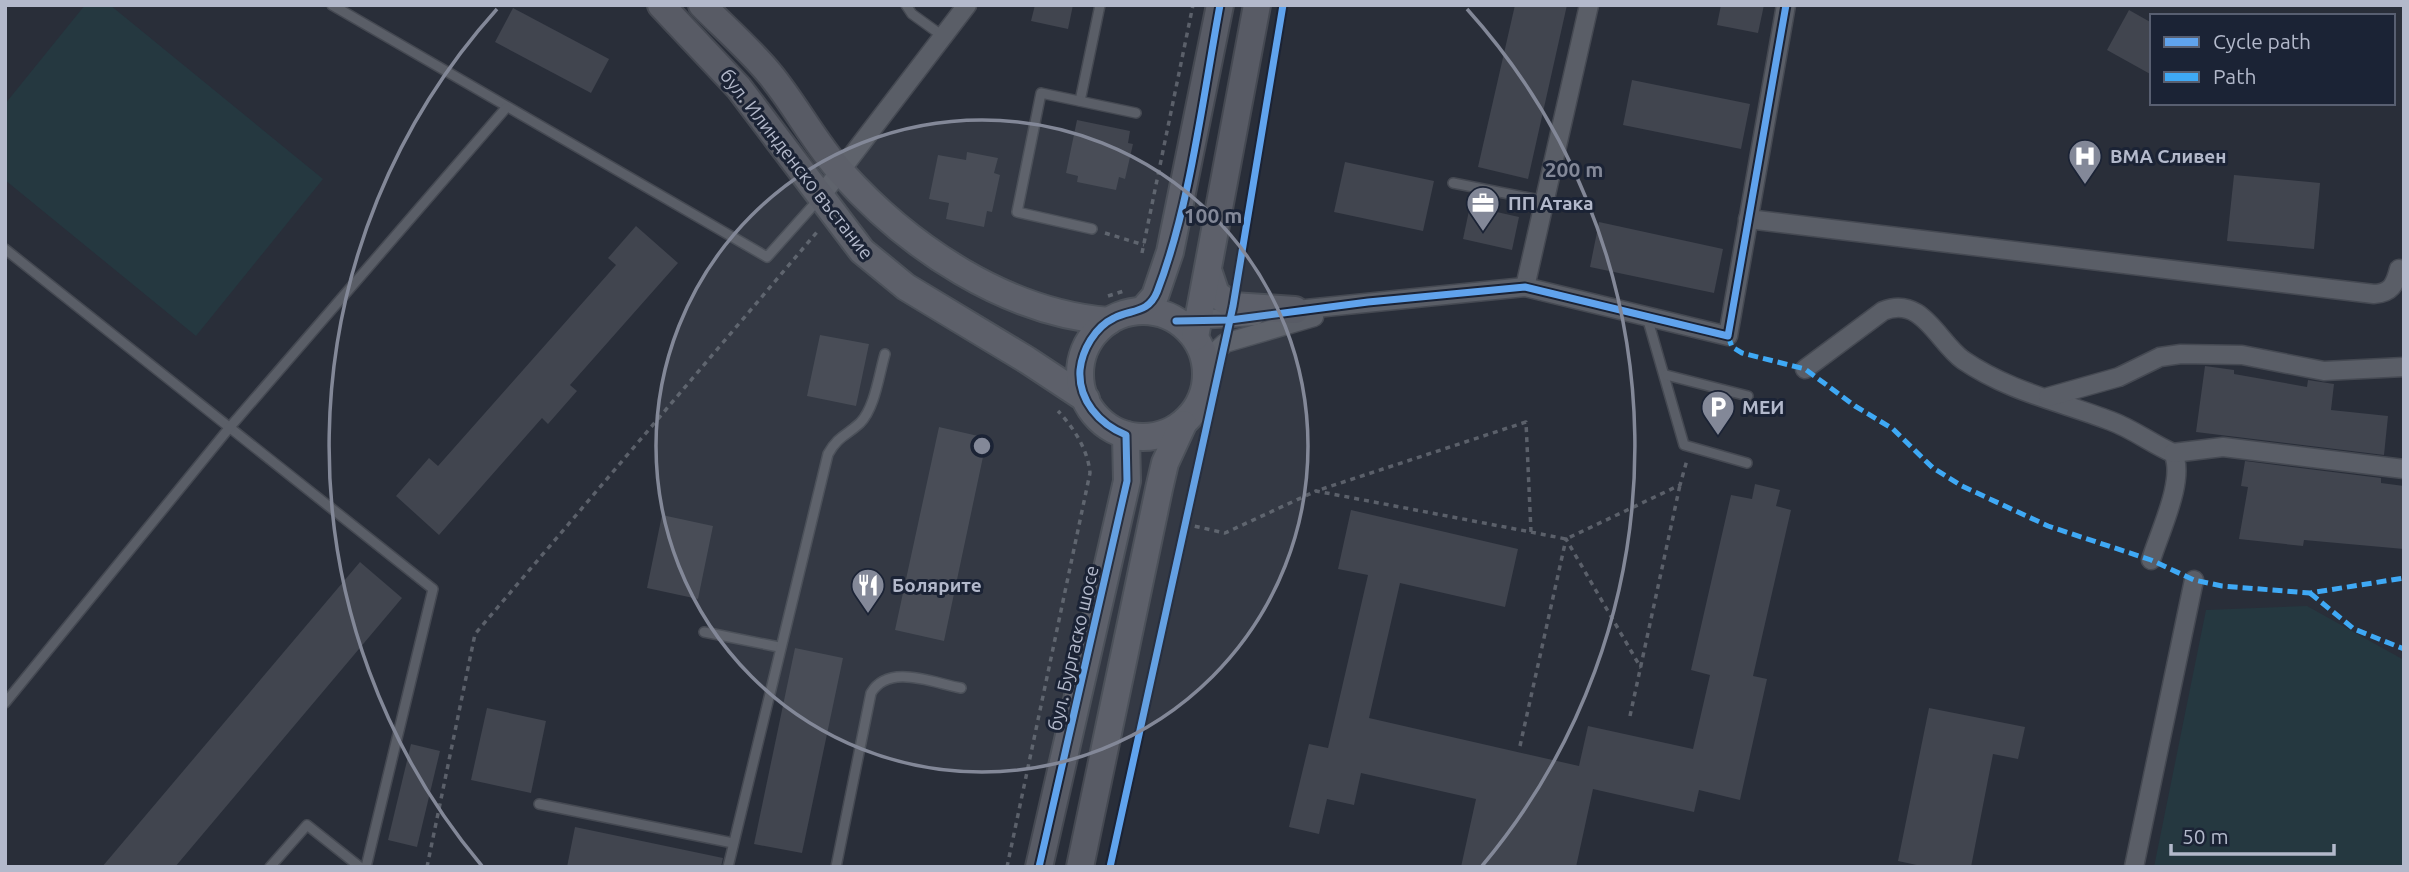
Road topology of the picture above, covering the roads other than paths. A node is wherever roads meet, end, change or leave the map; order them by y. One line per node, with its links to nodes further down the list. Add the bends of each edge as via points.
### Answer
1 (332, 5): 13 (lane)
2 (661, 5): 18 (main road, бул. Илинденско въстание, via 739,88)
3 (702, 5): 15 (main road, бул. Илинденско въстание, via 769,72)
4 (906, 5): 11 (lane)
5 (967, 5): 11 (street)
6 (1100, 5): 12 (lane)
7 (1220, 5): 25 (main road, via 1170,252 1155,296)
8 (1257, 5): 23 (main road)
9 (1589, 5): 17 (street)
10 (1786, 5): 19 (street)
11 (944, 37): 15 (street)
12 (1080, 101): 14 (lane); 20 (lane, via 1041,93 1017,212)
13 (506, 107): 18 (lane, via 767,257); 40 (lane)
14 (1136, 113)
15 (840, 171): 18 (street); 27 (main road, бул. Илинденско въстание, via 891,222 959,270 1031,303 1087,320)
16 (1453, 183): 17 (lane)
17 (1545, 201): 24 (street)
18 (814, 204): 38 (main road, бул. Илинденско въстание, via 879,267)
19 (1748, 219): 22 (street, via 2374,294 2392,288); 29 (street, via 1728,335)
20 (1093, 229)
21 (5, 249): 40 (lane)
22 (2399, 269)
23 (1209, 272): 28 (main road, via 1216,294 1233,306); 30 (main road)
24 (1525, 287): 26 (street); 29 (street)
25 (1138, 300): 27 (main road); 30 (main road)
26 (1368, 302): 28 (street); 32 (street, via 1225,343)
27 (1106, 309): 38 (main road, via 1082,358 1080,382)
28 (1295, 310): 30 (street)
29 (1647, 317): 35 (lane)
30 (1190, 326): 32 (main road)
31 (885, 354): 48 (lane, via 866,415 836,439 828,454)
32 (1204, 362): 39 (main road, via 1202,396)
33 (2404, 367): 37 (street, via 2324,371 2242,355 2180,354)
34 (1805, 369): 37 (street, via 1894,307 1923,317 1955,354 1986,375 2009,387)
35 (1665, 374): 36 (lane); 43 (lane, via 1684,445)
36 (1748, 396)
37 (2048, 397): 42 (street, via 2067,408 2113,421)
38 (1086, 399): 41 (main road, бул. Илинденско въстание, via 1104,423)
39 (1183, 424): 41 (main road, via 1146,437); 59 (main road, via 1165,463)
40 (230, 427): 50 (lane); 55 (lane, via 433,589)
41 (1126, 435): 58 (main road, бул. Бургаско шосе, via 1127,481)
42 (2173, 453): 44 (street, via 2223,447); 45 (street, via 2177,473)
43 (1747, 463)
44 (2404, 469)
45 (2151, 560)
46 (2194, 580): 60 (street)
47 (704, 632): 48 (lane)
48 (779, 647): 52 (lane)
49 (961, 688): 57 (lane, via 897,676 875,686)
50 (5, 703)
51 (539, 804): 52 (lane)
52 (733, 843): 56 (lane)
53 (270, 867): 54 (lane, via 307,825)
54 (360, 867)
55 (366, 867)
56 (728, 867)
57 (836, 867)
58 (1039, 867)
59 (1080, 867)
60 (2134, 867)

